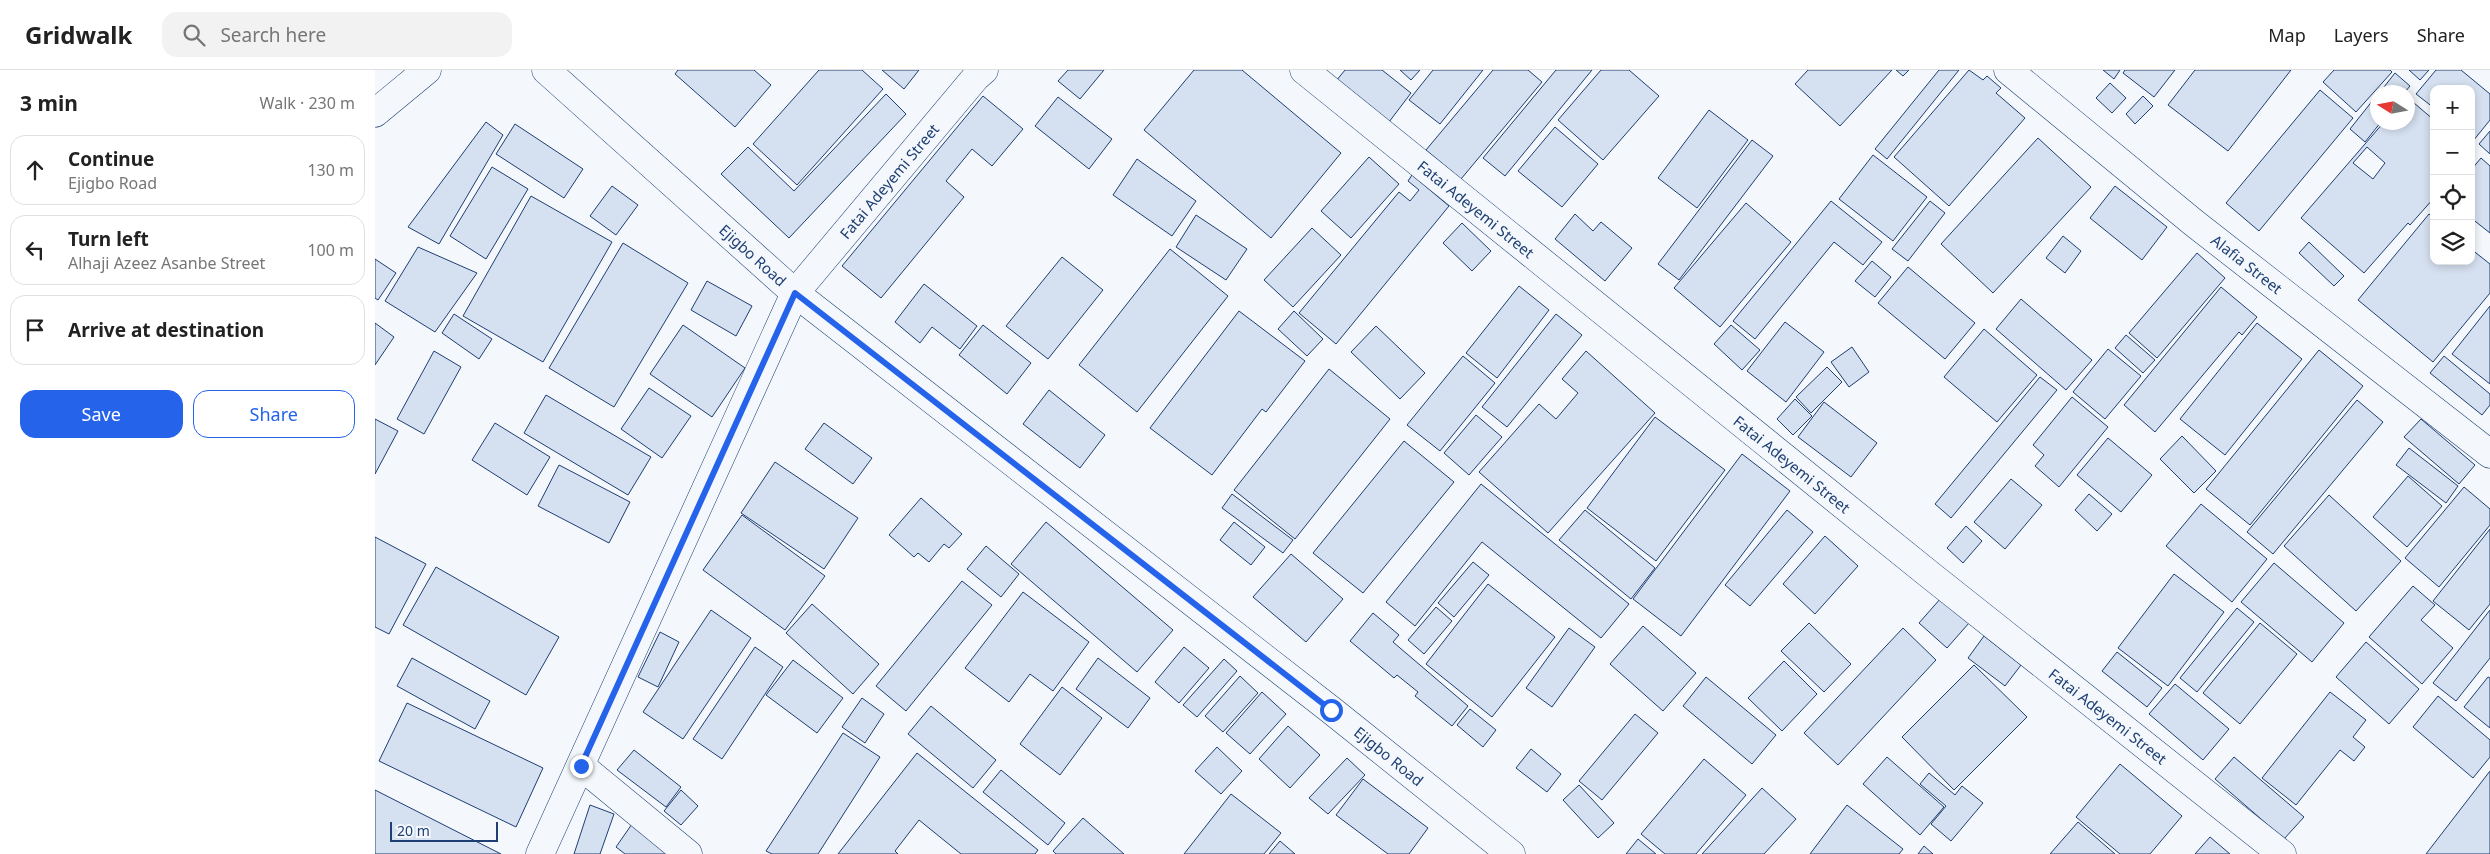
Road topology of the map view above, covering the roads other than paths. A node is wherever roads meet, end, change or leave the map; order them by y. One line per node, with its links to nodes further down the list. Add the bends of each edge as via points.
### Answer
1 (427, 70): 6 (street)
2 (546, 70): 7 (street, Ejigbo Road)
3 (1304, 70): 13 (street, Fatai Adeyemi Street, via 1929,575)
4 (2008, 70): 8 (street, Alafia Street, via 2194,223)
5 (976, 72): 7 (street, Fatai Adeyemi Street)
6 (375, 114)
7 (795, 293): 9 (street, Fatai Adeyemi Street); 12 (street, Ejigbo Road)
8 (2490, 454)
9 (581, 766): 10 (street, Fatai Adeyemi Street); 11 (street)
10 (540, 854)
11 (688, 854)
12 (1511, 854)
13 (2282, 854)

